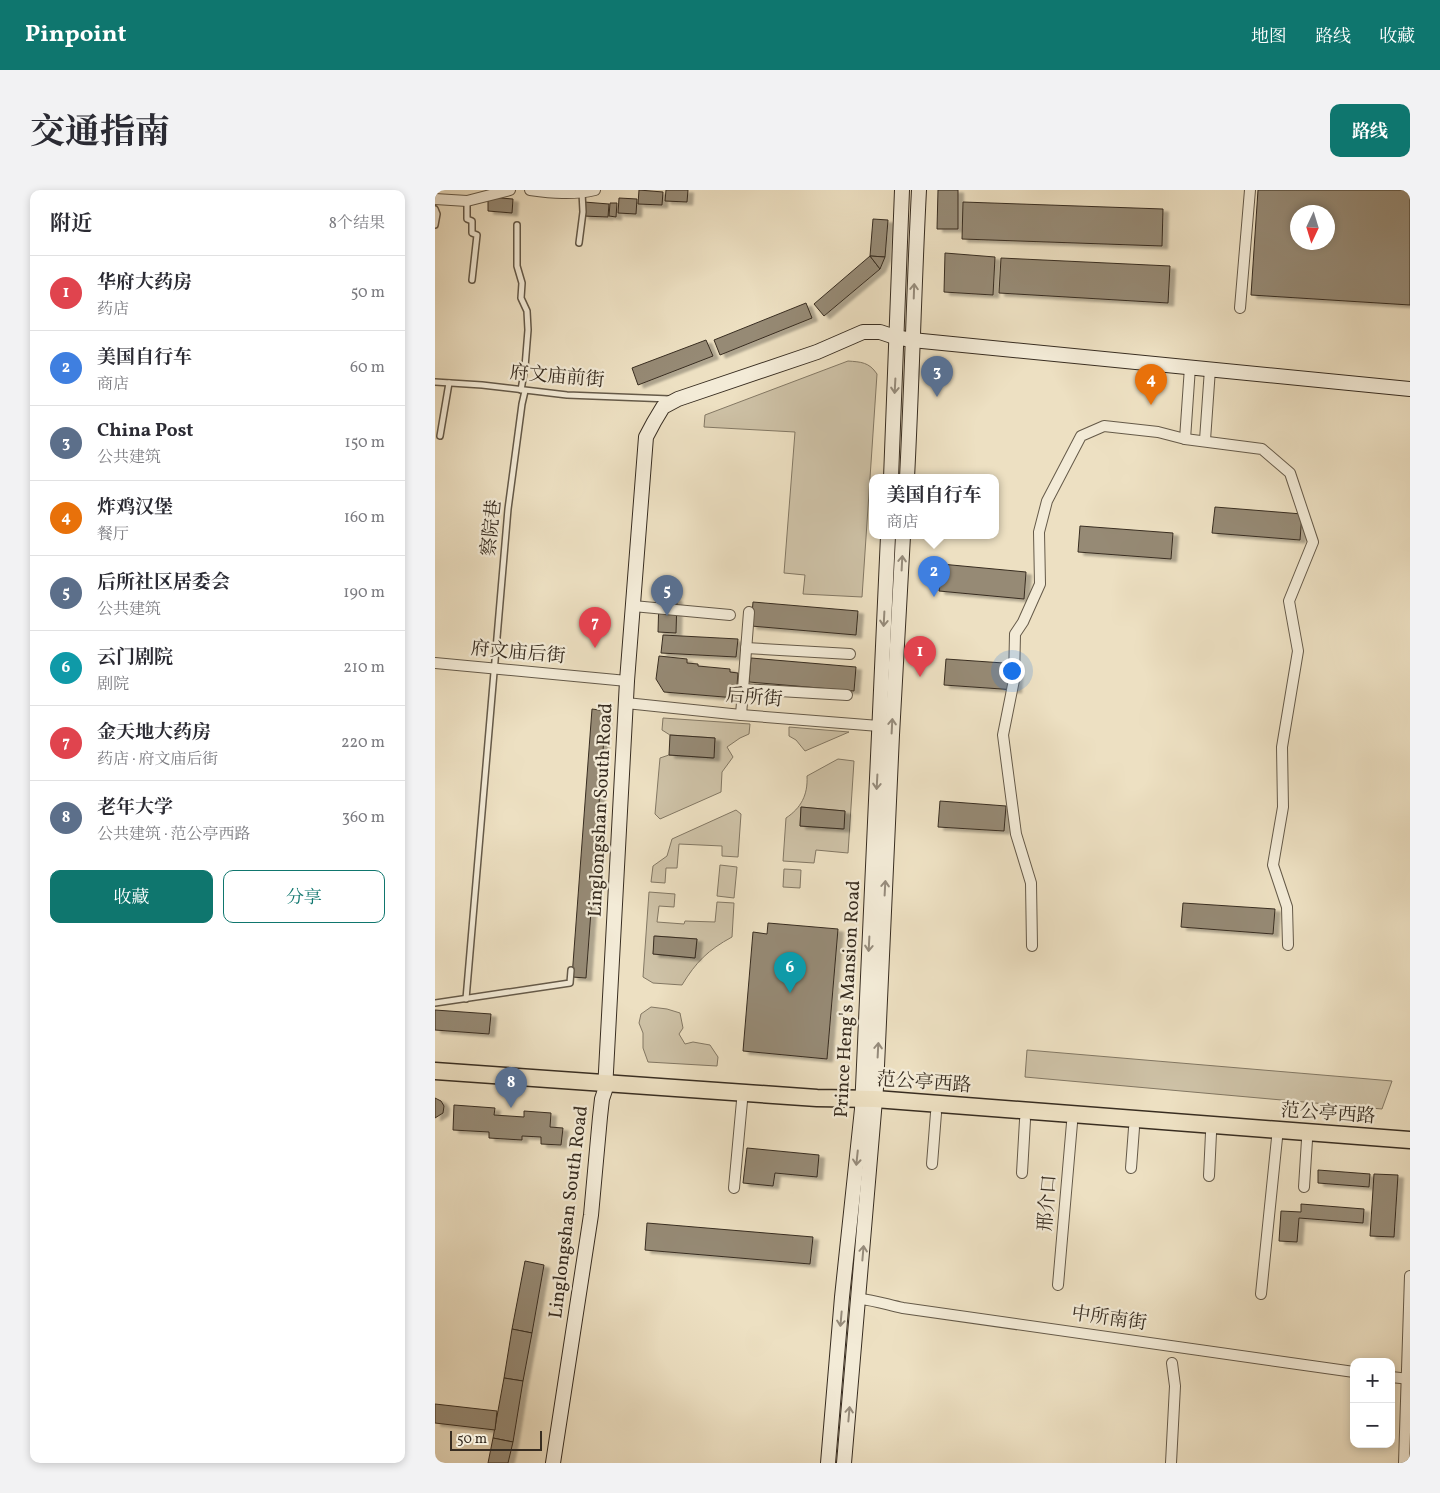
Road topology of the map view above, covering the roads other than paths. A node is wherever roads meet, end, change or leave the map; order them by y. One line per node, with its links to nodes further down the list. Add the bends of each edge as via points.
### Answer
1 (510, 190): 8 (street)
2 (530, 190): 7 (street, via 568,194)
3 (595, 190): 7 (street)
4 (902, 190): 15 (main road)
5 (919, 190): 16 (main road, one-way to 5)
6 (1249, 190): 14 (street)
7 (582, 192): 12 (lane)
8 (467, 201): 9 (street); 13 (lane, via 467,219 472,220 471,233 477,236)
9 (435, 204): 10 (lane)
10 (435, 225)
11 (517, 225): 22 (lane, 察院巷, via 517,266 521,298 527,311)
12 (579, 243)
13 (472, 280)
14 (1240, 308)
15 (895, 337): 16 (main road, Linglongshan South Road); 23 (main road, Linglongshan South Road, via 880,332 863,332 817,352); 27 (main road, one-way to 27)
16 (912, 340): 17 (main road, Linglongshan South Road); 28 (main road)
17 (1190, 367): 18 (main road, Linglongshan South Road); 25 (street)
18 (1210, 369): 21 (main road, Linglongshan South Road); 26 (street)
19 (435, 382): 20 (lane, 府文庙前街)
20 (449, 383): 22 (lane, 府文庙前街); 24 (lane)
21 (1410, 389)
22 (523, 391): 23 (lane, 府文庙前街); 37 (lane, 察院巷)
23 (677, 399): 31 (main road, Linglongshan South Road, via 663,407 647,437)
24 (440, 436)
25 (1185, 439): 26 (street); 45 (street, via 1158,432 1104,426 1081,436 1047,501 1039,532 1040,584 1015,634 1013,680 1003,736 1016,834 1031,883)
26 (1205, 440): 44 (street, via 1262,449 1290,473 1313,542 1289,601 1298,651 1282,747 1283,807 1273,865 1287,907)
27 (891, 474)
28 (907, 474)
29 (888, 539): 43 (main road, Prince Heng's Mansion Road, one-way to 43)
30 (903, 539): 53 (main road, Prince Heng's Mansion Road, one-way to 30)
31 (633, 606): 33 (street); 38 (main road, Linglongshan South Road)
32 (749, 612): 34 (street)
33 (730, 615)
34 (746, 648): 35 (street); 39 (street)
35 (850, 654)
36 (435, 663): 37 (street, 府文庙后街)
37 (493, 669): 38 (street, 府文庙后街); 47 (lane, 察院巷)
38 (627, 680): 41 (main road, Linglongshan South Road)
39 (743, 689): 40 (street); 42 (street)
40 (847, 696)
41 (626, 703): 42 (street, 后所街); 51 (main road, Linglongshan South Road)
42 (741, 715): 43 (street, 后所街)
43 (879, 726): 53 (main road, Prince Heng's Mansion Road, one-way to 53)
44 (1288, 945)
45 (1032, 946)
46 (571, 970): 47 (lane, via 570,983)
47 (466, 999): 48 (lane)
48 (435, 1003)
49 (435, 1071): 51 (main road, 范公亭西路)
50 (435, 1080): 51 (main road, 范公亭西路)
51 (605, 1087): 52 (main road, 范公亭西路); 53 (main road, 范公亭西路, via 817,1098); 77 (main road, Linglongshan South Road, via 591,1215)
52 (742, 1101): 53 (main road, 范公亭西路, via 821,1108); 68 (street)
53 (869, 1104): 54 (main road, 范公亭西路); 61 (main road, 范公亭西路); 72 (main road, Prince Heng's Mansion Road, one-way to 53); 78 (main road, Prince Heng's Mansion Road, one-way to 78, via 843,1297)
54 (936, 1113): 55 (main road, 范公亭西路); 63 (street)
55 (1025, 1120): 56 (main road, 范公亭西路); 65 (street)
56 (1072, 1123): 57 (main road, 范公亭西路); 70 (street, 邢介口)
57 (1134, 1128): 58 (main road, 范公亭西路); 64 (street)
58 (1211, 1133): 59 (main road, 范公亭西路); 66 (street)
59 (1277, 1138): 60 (main road, 范公亭西路); 71 (street)
60 (1307, 1140): 62 (main road, 范公亭西路); 67 (street)
61 (1410, 1140)
62 (1410, 1147)
63 (933, 1164)
64 (1131, 1168)
65 (1022, 1173)
66 (1209, 1176)
67 (1304, 1186)
68 (734, 1188)
69 (1410, 1276): 76 (street)
70 (1058, 1285)
71 (1261, 1294)
72 (859, 1299): 74 (street, 中所南街); 79 (main road, Prince Heng's Mansion Road, one-way to 72)
73 (1172, 1362): 80 (street, via 1175,1386)
74 (1350, 1371)
75 (1395, 1377): 76 (street)
76 (1408, 1379): 81 (street)
77 (553, 1463)
78 (828, 1463)
79 (844, 1463)
80 (1171, 1463)
81 (1404, 1463)

